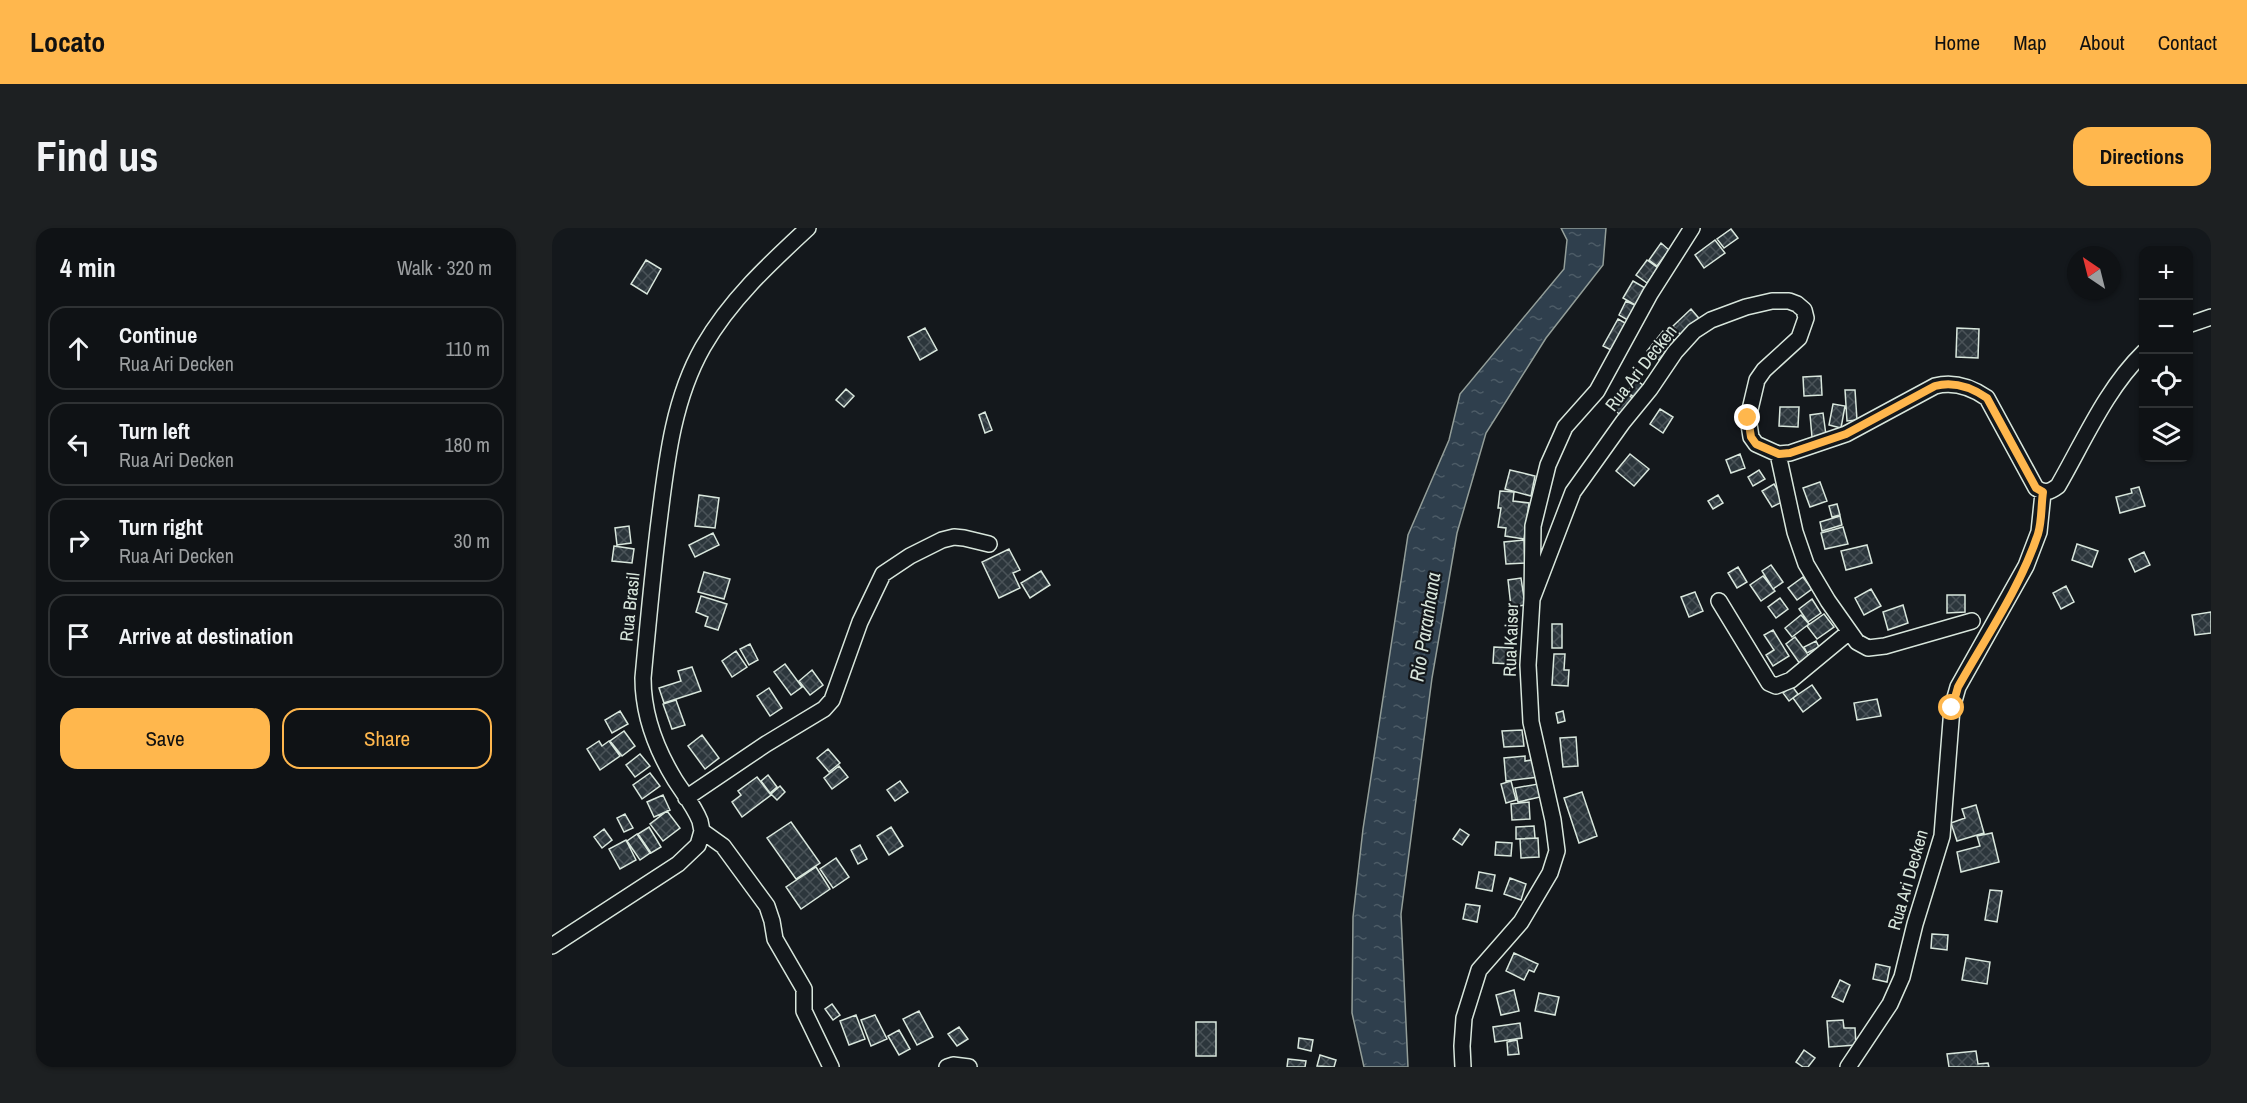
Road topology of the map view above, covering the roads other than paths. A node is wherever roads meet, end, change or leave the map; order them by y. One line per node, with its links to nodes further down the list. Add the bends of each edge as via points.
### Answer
1 (808, 228): 13 (street, Rua Brasil, via 746,287 707,340 686,383 667,459 643,698 659,751)
2 (1692, 228): 9 (street, Rua Kaiser, via 1650,294 1597,391 1565,427 1548,465 1533,526)
3 (2211, 317): 4 (street)
4 (2193, 323)
5 (2142, 354): 7 (street, via 2109,395 2058,486)
6 (1779, 454): 7 (street, via 1846,434 1946,383 1974,388 1987,398 2036,488); 9 (street, Rua Ari Decken, via 1756,444 1748,418 1757,380 1804,328 1804,310 1789,300 1746,307 1711,320 1675,351 1573,492); 12 (street, via 1795,532 1806,564)
7 (2043, 492): 20 (street, Rua Ari Decken, via 2039,532 2026,566 1958,687 1952,708 1942,837 1902,977 1890,1004)
8 (989, 544): 13 (street, via 954,537 942,540 883,574 860,622 832,700 824,709)
9 (1532, 599): 19 (street, Rua Kaiser, via 1530,722 1557,850 1550,873 1521,922 1479,970 1464,1018)
10 (1719, 601): 12 (street, via 1769,683 1776,686 1791,680)
11 (1972, 621): 12 (street, via 1868,648)
12 (1850, 632)
13 (686, 798): 14 (street, Rua Brasil, via 697,812)
14 (702, 831): 15 (street, via 698,845 678,864); 16 (street, via 723,846 766,906 775,939 804,989 804,1011)
15 (552, 946)
16 (831, 1067)
17 (947, 1067): 18 (street)
18 (969, 1067)
19 (1463, 1067)
20 (1848, 1067)

